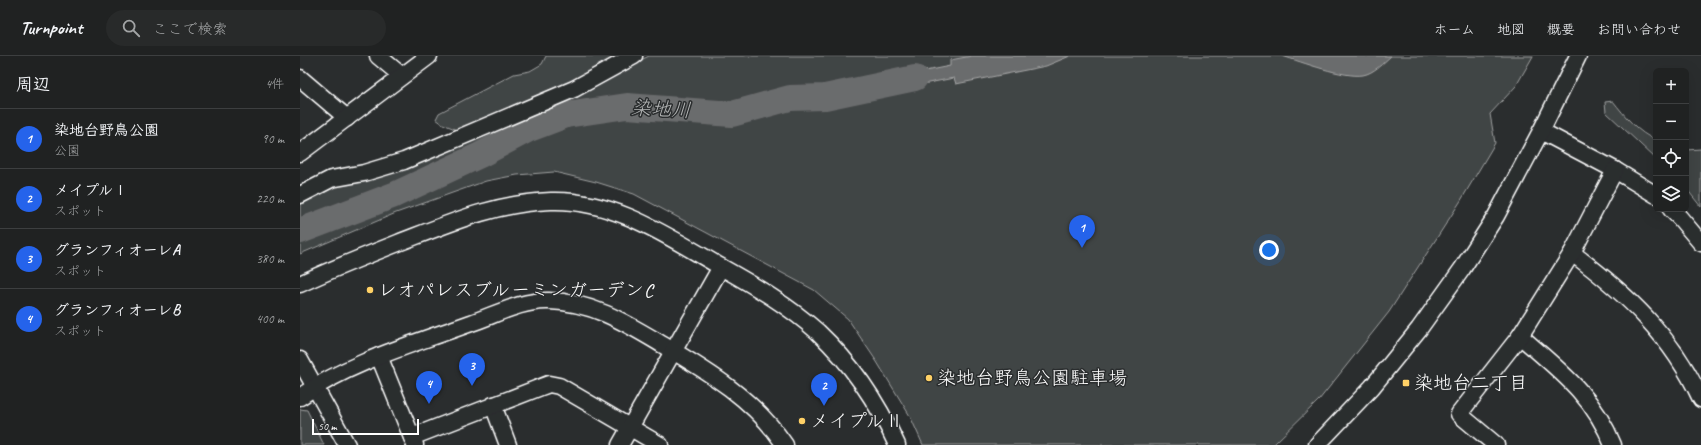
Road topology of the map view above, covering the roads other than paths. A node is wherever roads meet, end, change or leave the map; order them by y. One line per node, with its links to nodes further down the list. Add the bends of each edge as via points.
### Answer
1 (378, 56): 5 (street)
2 (429, 56): 5 (street)
3 (634, 56): 12 (street, via 574,89 404,161 364,173 331,179)
4 (1578, 56): 8 (street)
5 (402, 76): 7 (street)
6 (300, 78): 7 (street)
7 (347, 118): 9 (street)
8 (1541, 131): 10 (street); 28 (street, via 1496,216 1462,270 1419,329)
9 (300, 153)
10 (1615, 170): 11 (street); 15 (street)
11 (1653, 193)
12 (300, 195)
13 (1674, 212): 14 (street)
14 (1701, 243)
15 (1572, 253): 18 (street); 24 (street, via 1620,291 1647,317 1672,348)
16 (721, 267): 17 (street, via 665,234 621,213 573,202 552,201 509,206 470,215 333,268); 19 (street); 34 (street, via 794,312 818,332 866,388)
17 (300, 284)
18 (1520, 336): 35 (street, via 1459,414); 36 (street, via 1581,391 1597,412)
19 (673, 351): 20 (street, via 596,309 574,303 548,301 528,303); 26 (street); 33 (street, via 731,388 766,420)
20 (379, 356): 22 (street); 27 (street)
21 (300, 360): 22 (street)
22 (315, 386): 23 (street); 29 (street)
23 (300, 397)
24 (1701, 399)
25 (493, 404): 26 (street, via 549,384 555,385); 27 (street); 30 (street)
26 (629, 427): 31 (street); 32 (street)
27 (413, 441)
28 (1326, 442)
29 (347, 445)
30 (508, 445)
31 (620, 445)
32 (660, 445)
33 (785, 445)
34 (897, 445)
35 (1496, 445)
36 (1614, 445)

